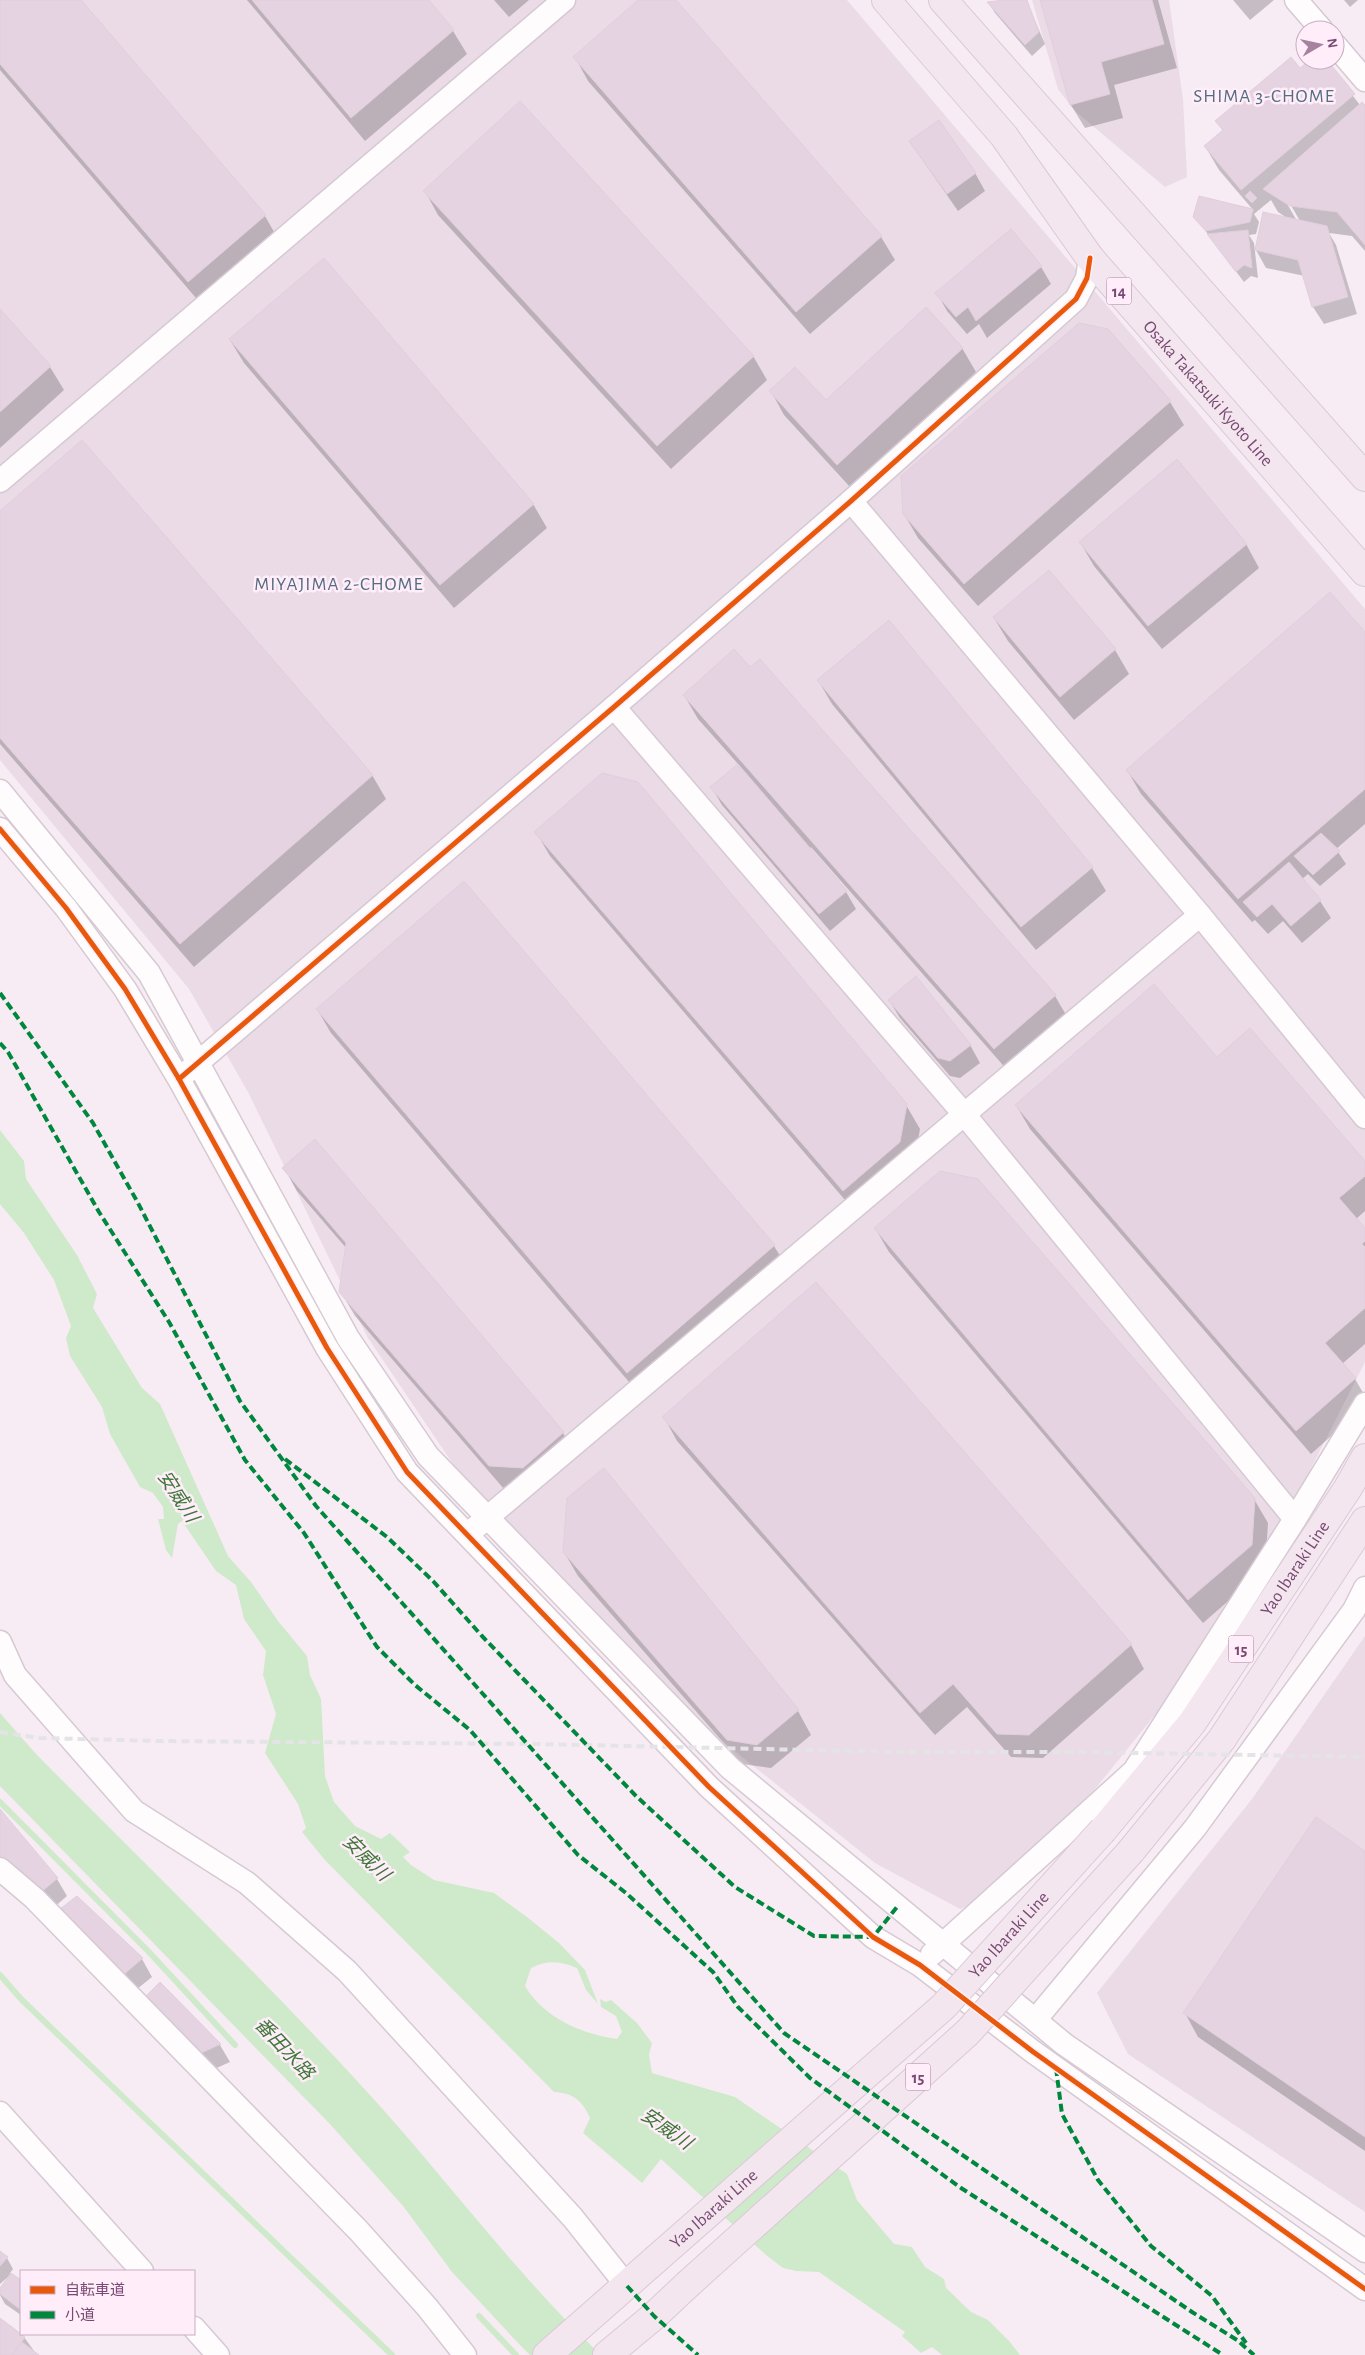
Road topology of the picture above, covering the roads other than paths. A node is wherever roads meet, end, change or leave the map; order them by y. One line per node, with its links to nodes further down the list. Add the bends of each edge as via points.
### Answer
1 (564, 0): 10 (street)
2 (886, 0): 8 (main road, Osaka Takatsuki Kyoto Line / 14, via 1004,136)
3 (943, 0): 9 (main road)
4 (1296, 0): 5 (street)
5 (1313, 20)
6 (1345, 57): 7 (street)
7 (1365, 80)
8 (1090, 258): 11 (street, via 1087,278 1076,299); 12 (main road, Osaka Takatsuki Kyoto Line / 14)
9 (1365, 477)
10 (0, 481)
11 (851, 501): 13 (street); 16 (street)
12 (1365, 572)
13 (614, 707): 17 (street); 19 (street)
14 (0, 791): 17 (street, via 149,973)
15 (0, 829): 18 (street, via 66,908 125,988)
16 (1200, 915): 19 (street); 20 (street)
17 (199, 1062): 18 (street); 23 (street, via 348,1338 428,1456)
18 (178, 1079): 26 (street, via 327,1348 408,1472)
19 (964, 1114): 23 (street); 24 (street)
20 (1365, 1116)
21 (1365, 1404): 24 (street)
22 (1365, 1458): 36 (main road, Yao Ibaraki Line / 15, bridge, via 1192,1723 1103,1830 944,2006)
23 (486, 1519): 26 (street); 30 (street, via 730,1768)
24 (1295, 1519): 30 (street, via 1134,1771)
25 (1365, 1521): 42 (main road, Yao Ibaraki Line / 15, bridge, via 1222,1740 1131,1851 968,2032)
26 (468, 1534): 31 (street, via 708,1787 873,1937)
27 (1365, 1588): 32 (street, via 1354,1610 1195,1828)
28 (0, 1642): 36 (street, via 15,1675 134,1811 247,1883 347,1971 573,2218)
29 (0, 1869): 40 (street, via 34,1898 358,2230)
30 (943, 1944): 31 (street); 32 (street)
31 (920, 1964): 37 (street, via 1032,2051)
32 (1036, 2019): 34 (street, via 1064,2044)
33 (0, 2113): 35 (street)
34 (1365, 2251)
35 (141, 2270)
36 (627, 2286): 41 (main road, Yao Ibaraki Line / 15)
37 (1365, 2289)
38 (195, 2329): 39 (street)
39 (218, 2355)
40 (465, 2355)
41 (547, 2355)
42 (607, 2355)

